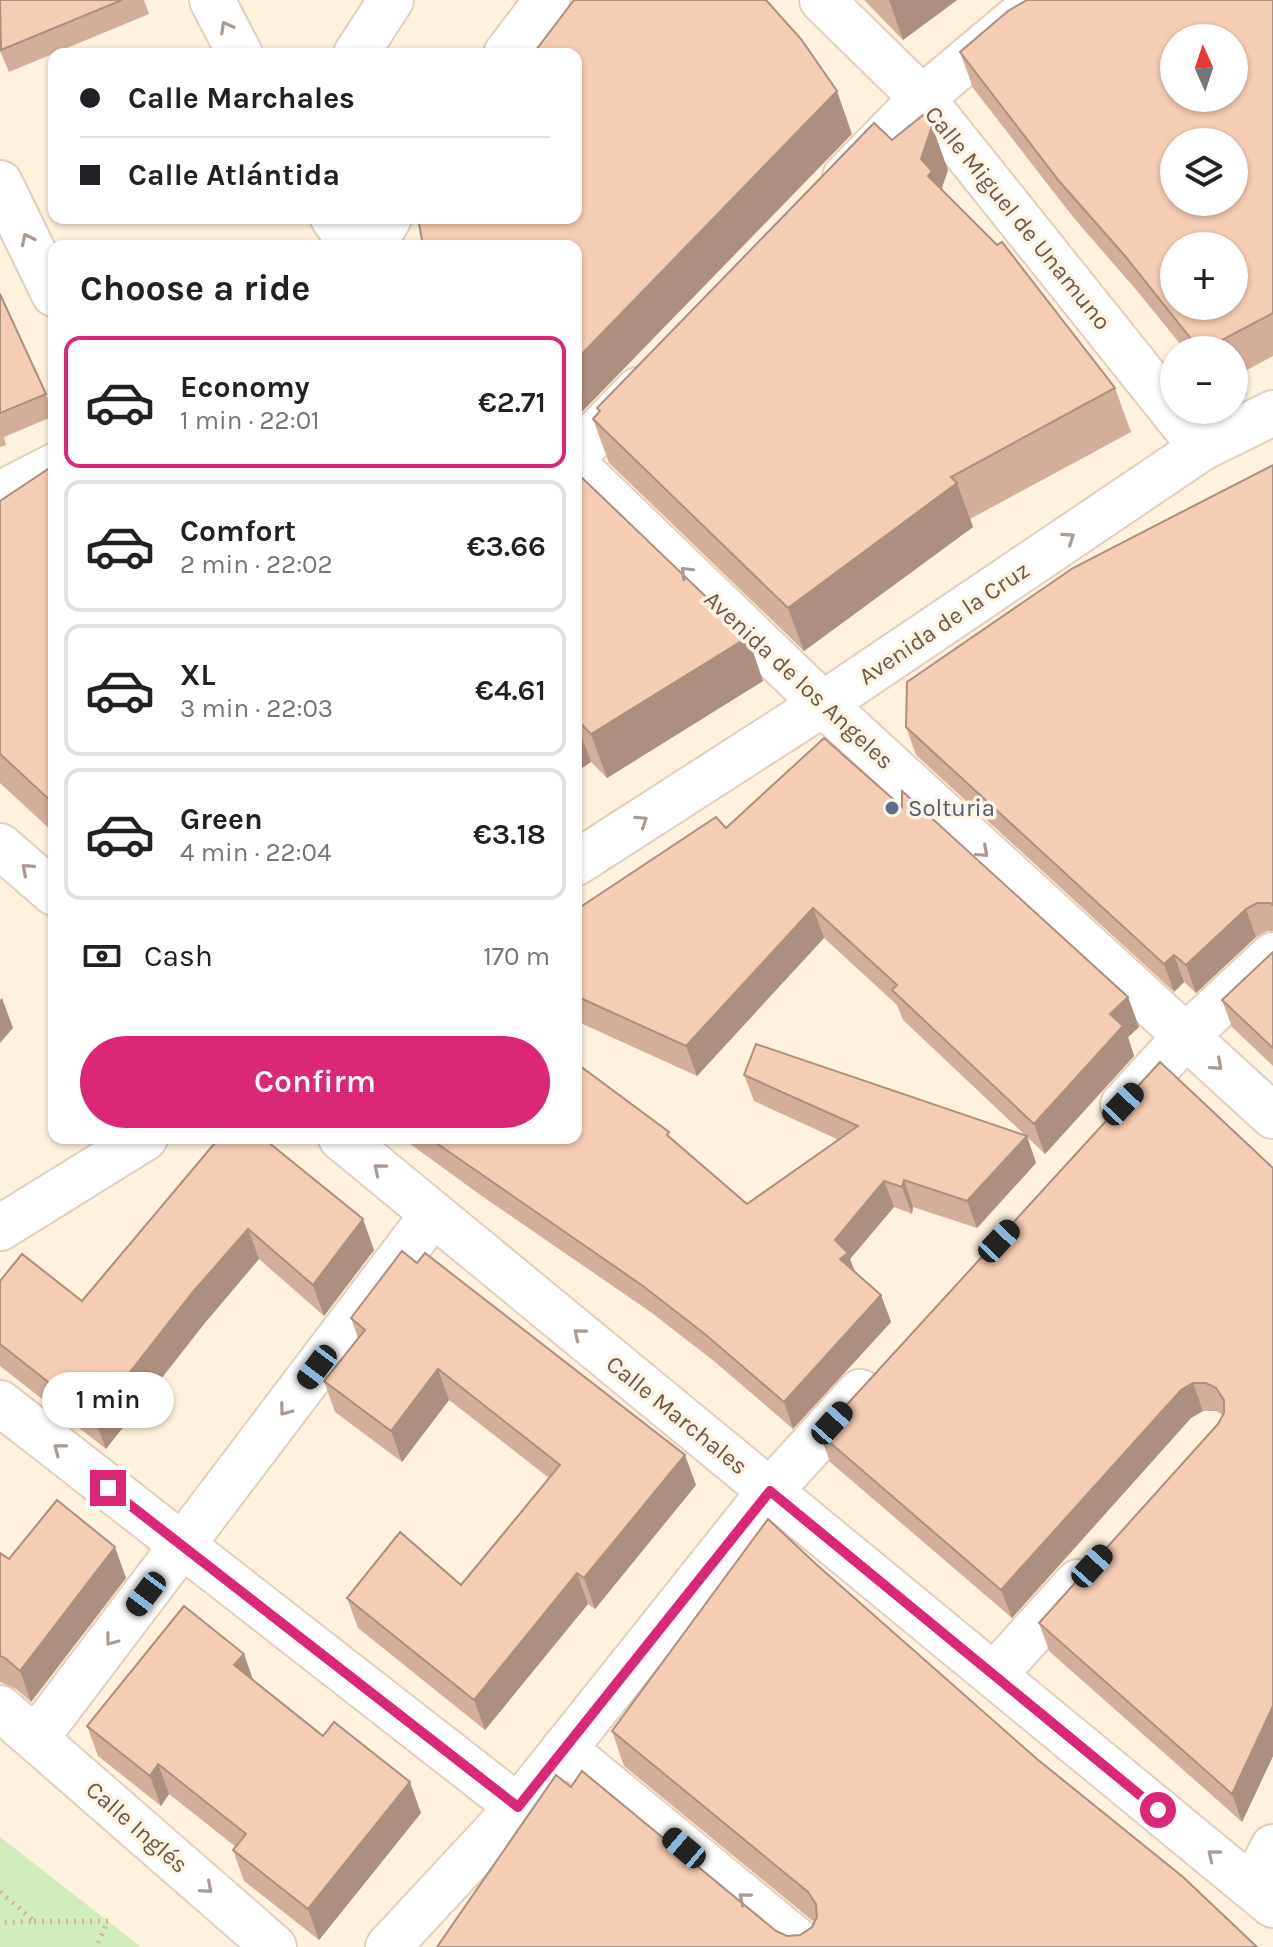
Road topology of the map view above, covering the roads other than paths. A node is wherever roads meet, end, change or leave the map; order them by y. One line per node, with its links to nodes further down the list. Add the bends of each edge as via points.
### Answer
1 (212, 0): 6 (street, one-way to 1)
2 (391, 0): 7 (street)
3 (547, 0): 8 (street)
4 (822, 0): 9 (street, Calle Miguel de Unamuno)
5 (1039, 0): 9 (street)
6 (237, 48)
7 (360, 48)
8 (511, 48)
9 (922, 98): 11 (street); 16 (street, Calle Miguel de Unamuno)
10 (0, 183): 12 (street, one-way to 10)
11 (814, 209)
12 (48, 282)
13 (662, 365): 15 (street)
14 (1273, 413): 16 (street, Avenida de la Cruz)
15 (582, 448)
16 (1202, 448): 20 (street, Avenida de la Cruz, one-way to 16)
17 (48, 469): 19 (street)
18 (582, 472): 20 (street, Avenida de los Angeles, one-way to 18)
19 (0, 494)
20 (823, 704): 22 (street, Avenida de la Cruz, one-way to 20); 25 (street, Avenida de los Angeles, one-way to 25)
21 (0, 846): 23 (street, one-way to 21)
22 (582, 859)
23 (48, 888)
24 (1273, 955): 25 (street)
25 (1186, 1036): 26 (street, Avenida de los Angeles, one-way to 26); 27 (street)
26 (1273, 1116)
27 (1100, 1130)
28 (135, 1144): 31 (street)
29 (348, 1144): 30 (street, Calle Marchales, one-way to 29)
30 (433, 1214): 34 (street, Calle Marchales, one-way to 30); 35 (street, one-way to 35)
31 (0, 1228)
32 (887, 1363): 34 (street)
33 (0, 1403): 35 (street, one-way to 33)
34 (770, 1491): 37 (street, Calle Marchales); 40 (street)
35 (183, 1546): 39 (street, one-way to 39); 41 (street)
36 (1107, 1549): 37 (street)
37 (994, 1675): 43 (street, Calle Marchales, one-way to 37)
38 (0, 1708): 39 (street, Calle Inglés)
39 (36, 1738): 44 (street, Calle Inglés, one-way to 44)
40 (564, 1749): 41 (street); 46 (street, one-way to 40)
41 (518, 1807): 45 (street)
42 (1273, 1847): 43 (street)
43 (1263, 1896)
44 (274, 1947)
45 (388, 1947)
46 (805, 1947)

